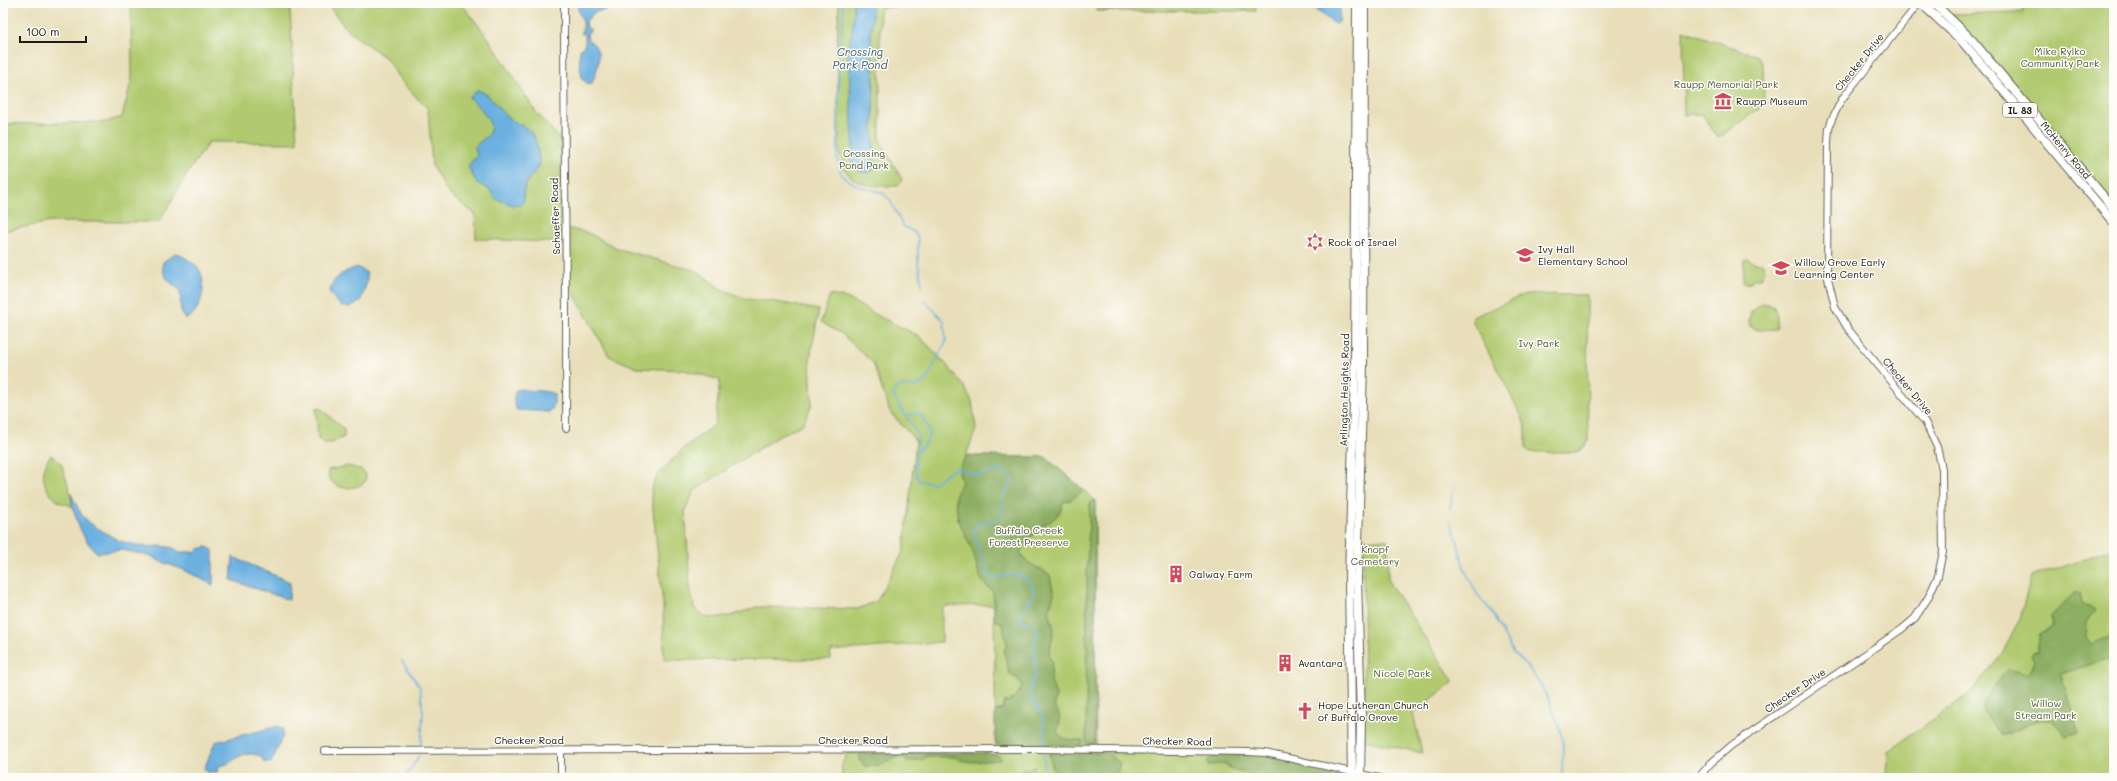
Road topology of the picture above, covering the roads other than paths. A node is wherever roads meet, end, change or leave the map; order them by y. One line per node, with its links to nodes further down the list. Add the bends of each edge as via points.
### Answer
1 (564, 3): 10 (street, Schaeffer Road)
2 (1357, 3): 8 (main road, Arlington Heights Road)
3 (1364, 3): 9 (main road, Arlington Heights Road)
4 (1920, 3): 7 (main road, McHenry Road / IL 83, via 1961,40); 16 (street, Checker Drive, via 1842,99 1832,119 1828,143 1827,274 1838,315 1925,422 1937,447 1942,469 1943,551 1938,576 1915,618 1902,629 1732,745)
5 (1934, 3): 6 (main road, McHenry Road / IL 83, via 1971,39)
6 (2114, 209)
7 (2114, 223)
8 (1355, 275): 9 (main road, via 1358,276); 13 (main road, Arlington Heights Road, via 1349,579)
9 (1363, 303): 13 (main road, Arlington Heights Road)
10 (566, 428)
11 (561, 750): 12 (street, Checker Road); 13 (street, Checker Road, via 1078,749 1248,752 1265,753); 14 (street)
12 (324, 751)
13 (1356, 776): 15 (street, Checker Road)
14 (561, 778)
15 (1379, 778)
16 (1698, 778)

